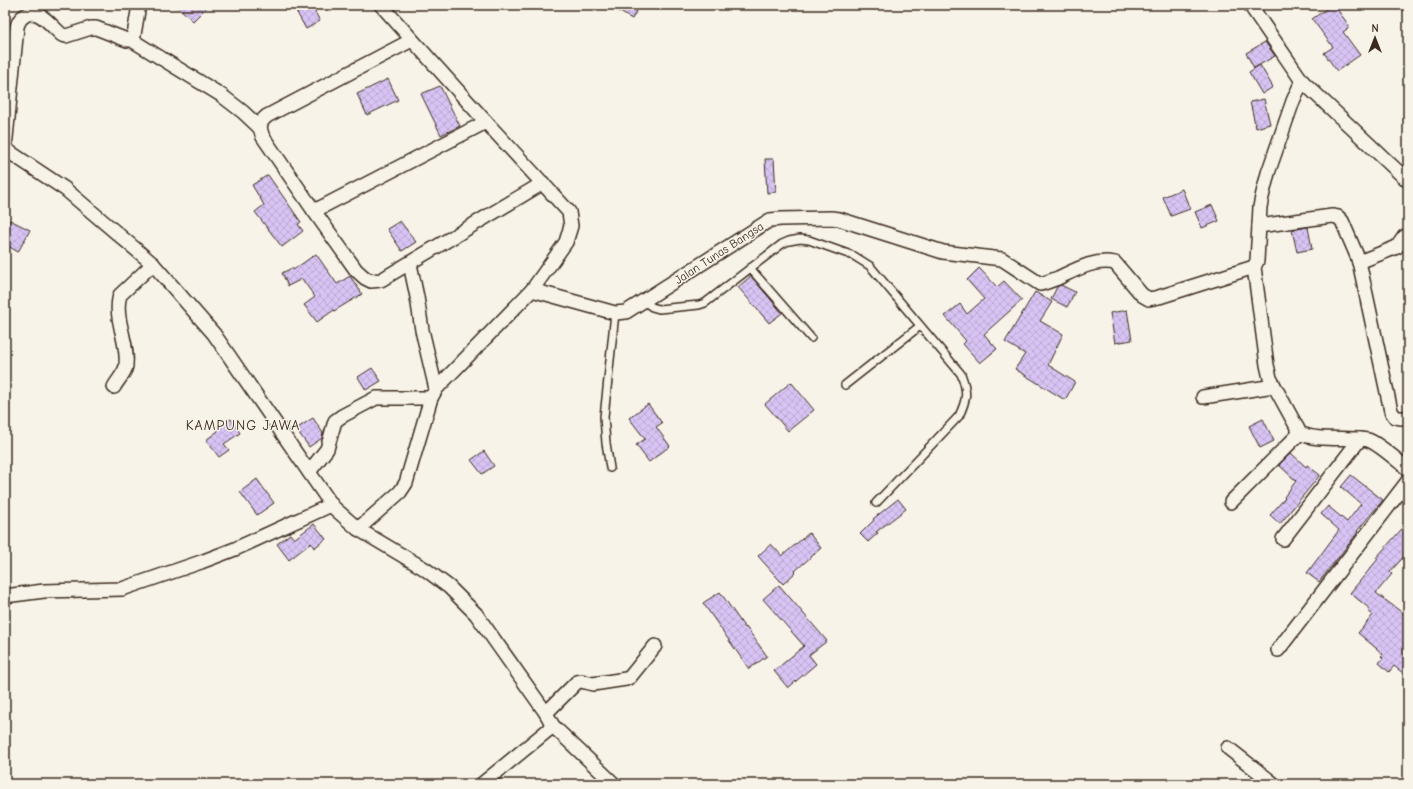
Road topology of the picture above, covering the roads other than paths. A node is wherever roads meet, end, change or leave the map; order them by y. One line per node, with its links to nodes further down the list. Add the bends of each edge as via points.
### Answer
1 (139, 5): 4 (street, via 134,35)
2 (381, 5): 5 (street)
3 (1250, 5): 6 (street)
4 (130, 39): 8 (street, via 221,95); 9 (street, via 122,39 96,28 66,36 39,15 31,14 21,18 17,27)
5 (412, 40): 7 (street); 8 (street, via 267,116)
6 (1302, 81): 10 (street); 13 (street, via 1268,173 1260,207)
7 (486, 122): 11 (street); 12 (street)
8 (260, 128): 12 (street, via 263,137)
9 (5, 149): 16 (street, via 65,189)
10 (1408, 181)
11 (543, 183): 17 (street); 20 (street, via 569,212 571,226 566,242)
12 (314, 211): 17 (street, via 356,270 366,278 381,280)
13 (1259, 226): 15 (street, via 1325,216 1338,217 1342,220); 18 (street, via 1257,261)
14 (1408, 235): 15 (street, via 1396,247)
15 (1359, 262): 30 (street, via 1392,411 1395,417)
16 (154, 264): 27 (street, via 120,295 118,310 125,344 126,367); 35 (street, via 214,334)
17 (410, 264): 28 (street)
18 (1254, 267): 21 (street, Jalan Tunas Bangsa, via 1149,299 1142,295 1116,263 1090,264 1040,284 1002,259 943,252 839,219 781,218 764,223); 26 (street, via 1267,365)
19 (750, 268): 21 (lane, via 699,305 659,310); 23 (lane, via 782,244 800,239 809,240 854,256 870,266); 24 (lane)
20 (532, 290): 22 (street); 28 (street)
21 (644, 301): 22 (street, Jalan Tunas Bangsa, via 626,312)
22 (615, 313): 33 (lane, via 604,417)
23 (920, 326): 25 (lane); 38 (lane, via 961,374 966,387 965,403 960,416)
24 (811, 338)
25 (845, 385)
26 (1274, 386): 29 (street); 31 (street)
27 (114, 387)
28 (433, 393): 35 (street, via 376,398 342,416 335,421 327,449); 40 (street, via 406,483 400,492)
29 (1203, 397)
30 (1408, 418)
31 (1300, 433): 32 (street); 37 (street)
32 (1360, 439): 34 (street, via 1374,443); 41 (street)
33 (610, 468)
34 (1408, 469)
35 (309, 472): 39 (street)
36 (1408, 481): 44 (street)
37 (1231, 502)
38 (876, 503)
39 (331, 505): 40 (street); 42 (street, via 208,560 122,589 44,591)
40 (358, 529): 45 (street, via 425,569 476,614)
41 (1284, 539)
42 (5, 596)
43 (655, 646): 45 (street, via 630,677 593,684 577,682)
44 (1278, 650)
45 (546, 713): 46 (street)
46 (553, 726): 48 (street); 49 (street)
47 (1228, 748): 50 (street)
48 (482, 784)
49 (614, 784)
50 (1274, 784)

